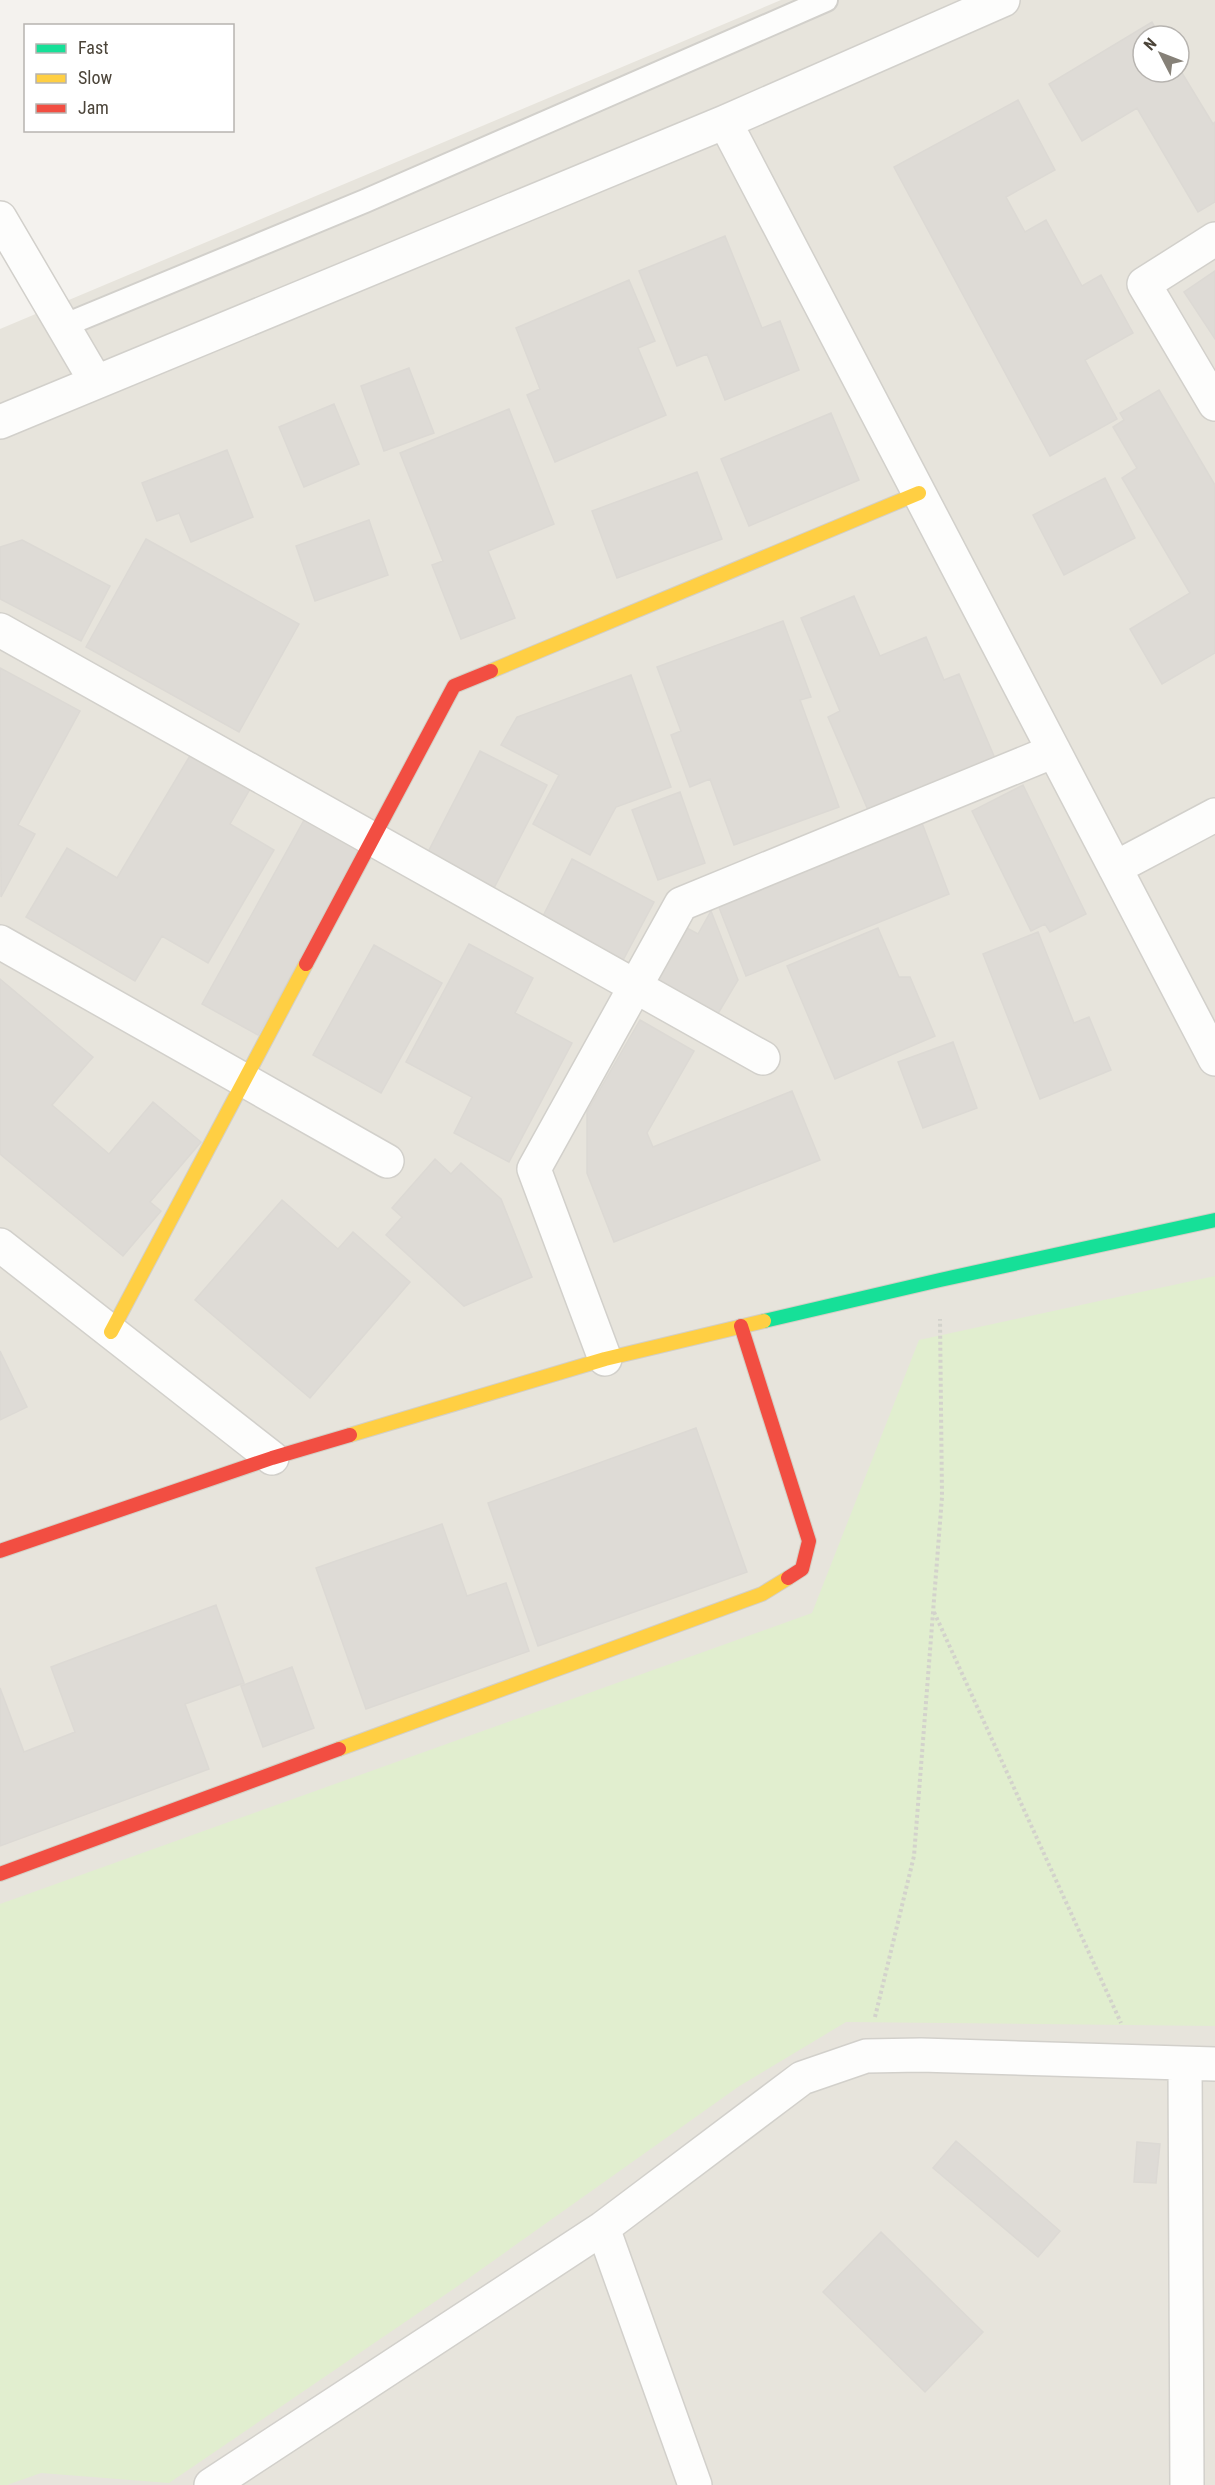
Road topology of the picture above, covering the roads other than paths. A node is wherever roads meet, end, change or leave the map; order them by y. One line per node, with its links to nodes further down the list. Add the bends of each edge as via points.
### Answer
1 (826, 0): 6 (lane, via 366,201)
2 (1004, 0): 3 (street)
3 (725, 122): 7 (street); 10 (street)
4 (0, 218): 6 (street)
5 (1215, 239): 8 (street, via 1144,284)
6 (63, 326): 7 (street)
7 (96, 382): 9 (street)
8 (1215, 404)
9 (0, 422)
10 (919, 493): 12 (street); 14 (street, via 454,686)
11 (0, 630): 14 (street)
12 (1054, 751): 15 (street); 17 (street, via 681,904)
13 (1215, 815): 15 (street)
14 (373, 839): 17 (street); 20 (street)
15 (1115, 868): 19 (street)
16 (0, 942): 20 (street)
17 (634, 986): 18 (street); 26 (street, via 534,1169)
18 (763, 1058)
19 (1215, 1059)
20 (243, 1081): 21 (street); 25 (street)
21 (387, 1161)
22 (1215, 1220): 24 (street)
23 (0, 1245): 25 (street)
24 (741, 1326): 26 (street); 29 (street, via 808,1541 802,1569 762,1594)
25 (111, 1332): 27 (street)
26 (605, 1359): 27 (street)
27 (272, 1458): 28 (street)
28 (0, 1551)
29 (0, 1874)
30 (1200, 2064): 31 (street, via 866,2056 802,2078); 34 (street)
31 (603, 2228): 32 (street); 33 (street)
32 (211, 2485)
33 (695, 2485)
34 (1187, 2485)

